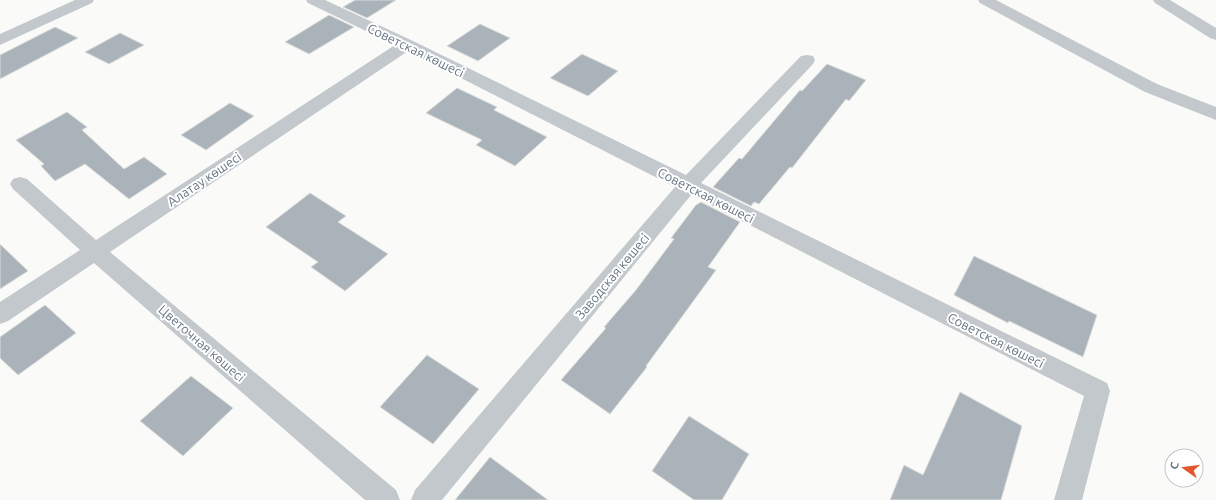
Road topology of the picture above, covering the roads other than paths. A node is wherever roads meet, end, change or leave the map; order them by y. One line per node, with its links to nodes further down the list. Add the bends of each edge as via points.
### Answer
1 (87, 0): 6 (street)
2 (313, 0): 7 (street, Советская көшесі)
3 (985, 0): 9 (street, via 1151,88)
4 (1160, 0): 5 (street)
5 (1216, 35)
6 (0, 40)
7 (407, 44): 11 (street, Советская көшесі); 12 (street, Алатау көшесі)
8 (807, 60): 11 (street, Заводская көшесі)
9 (1216, 114)
10 (20, 184): 12 (street, Цветочная көшесі)
11 (688, 185): 15 (street, Заводская көшесі); 16 (street, Советская көшесі, via 1098,392)
12 (95, 251): 13 (street, Алатау көшесі); 14 (street, Цветочная көшесі)
13 (0, 314)
14 (386, 500)
15 (425, 500)
16 (1068, 500)

